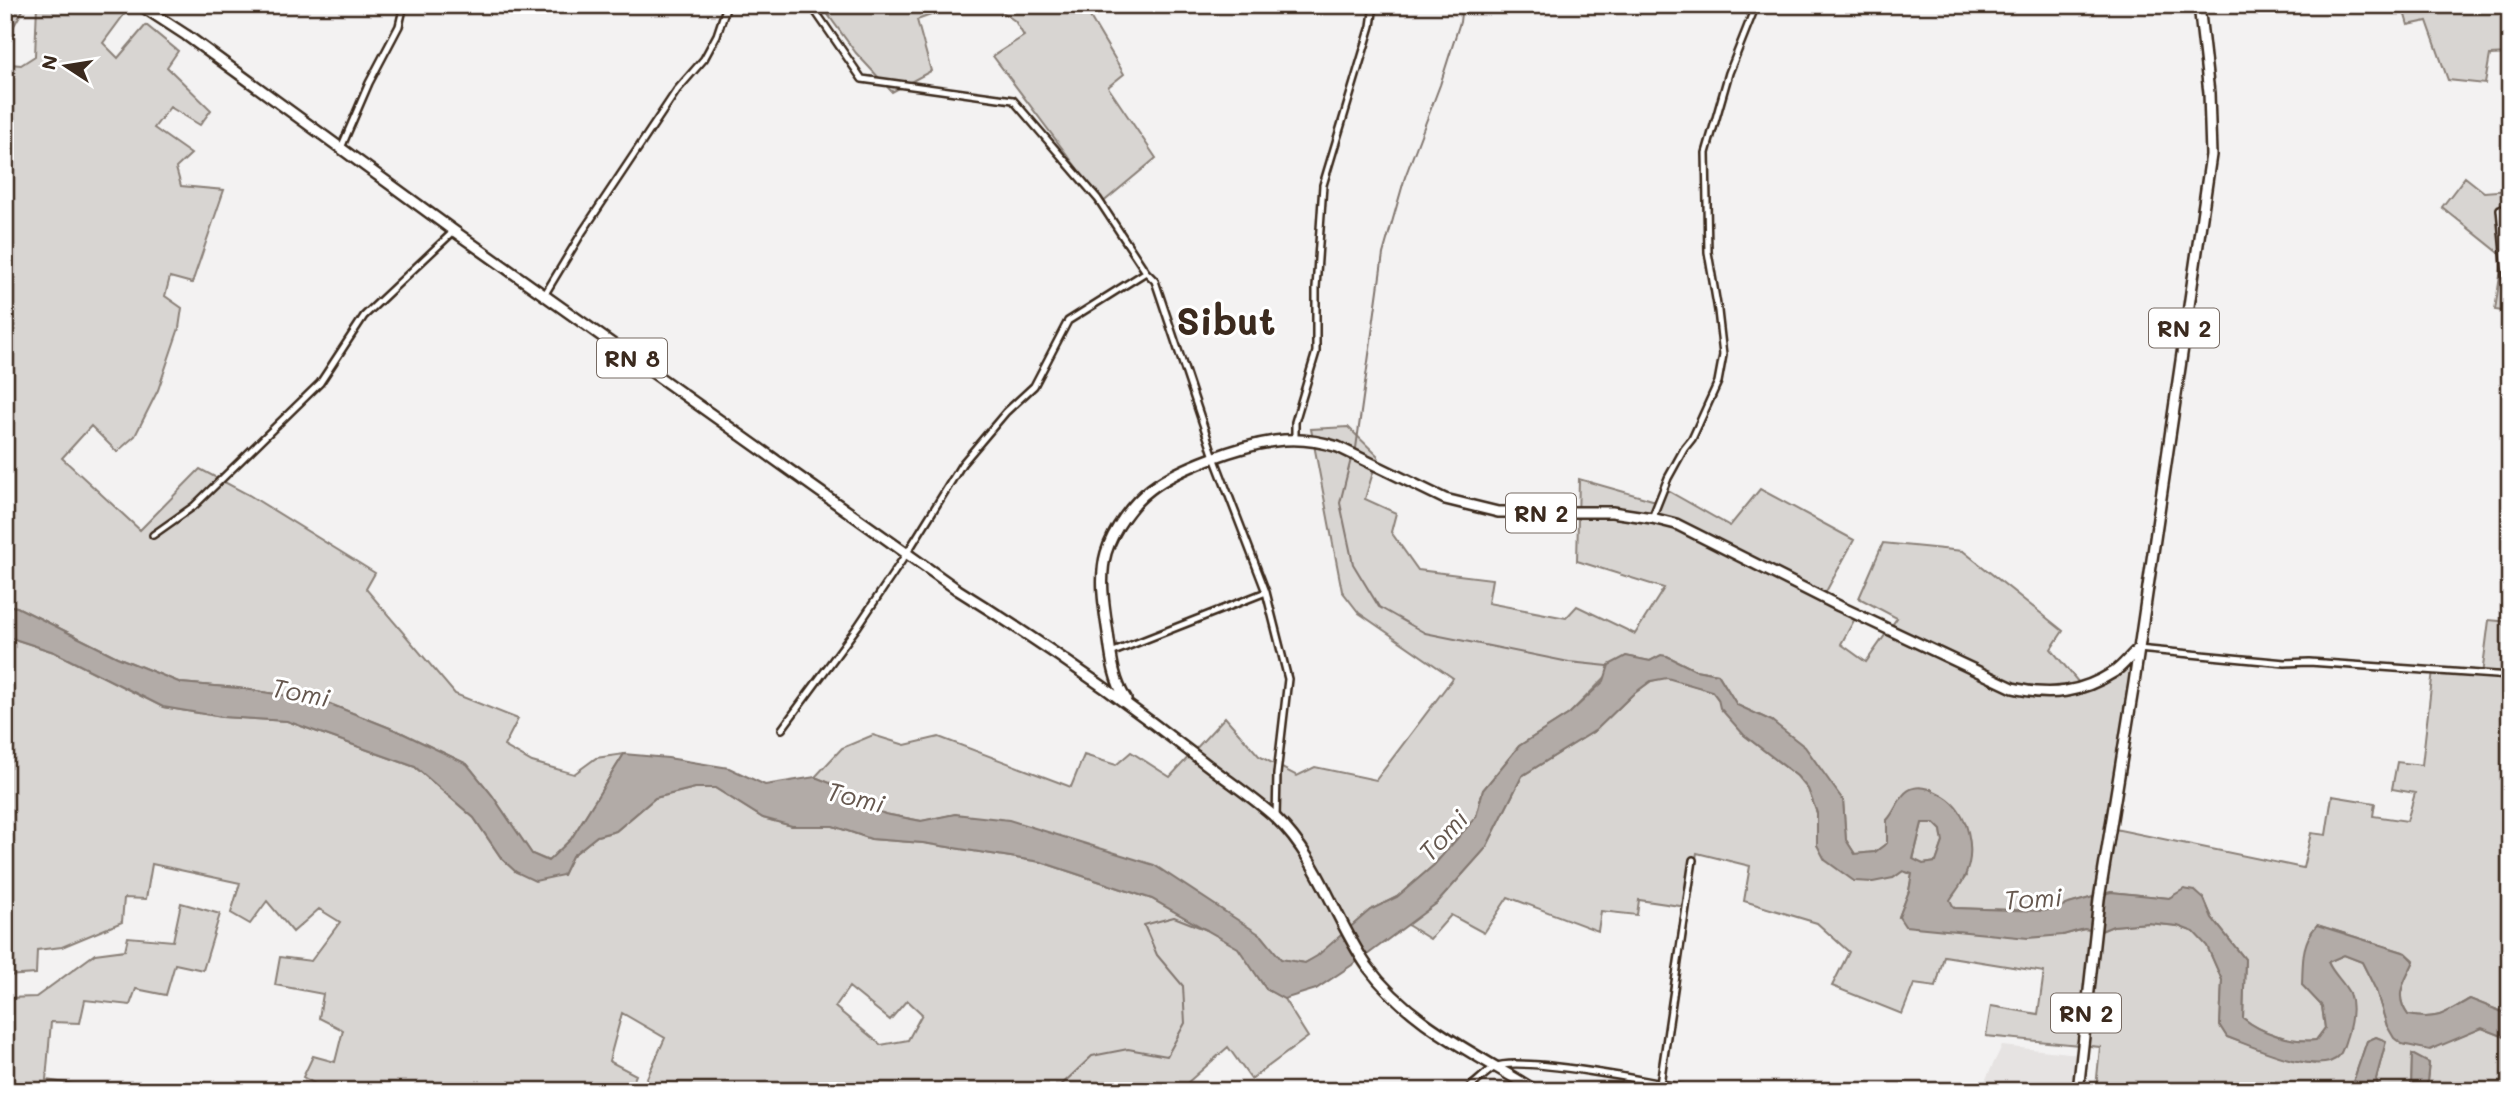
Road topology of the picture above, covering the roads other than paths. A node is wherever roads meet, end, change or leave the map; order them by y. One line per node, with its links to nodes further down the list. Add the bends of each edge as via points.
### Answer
1 (140, 5): 8 (main road, RN 8)
2 (404, 5): 8 (street, via 399,26)
3 (727, 5): 12 (street, via 704,59 677,90)
4 (811, 5): 11 (street, via 862,79 1013,100 1098,200)
5 (1374, 5): 14 (street, via 1323,185 1316,352 1295,422)
6 (1756, 5): 16 (street, via 1706,153 1708,252 1723,355 1718,383)
7 (2199, 5): 20 (main road, RN 2, via 2211,155)
8 (341, 148): 10 (main road, RN 8)
9 (2500, 209): 13 (street)
10 (454, 231): 12 (main road, RN 8); 17 (street, via 364,316 320,383 194,506)
11 (1146, 272): 15 (street, via 1155,281); 18 (street, via 1068,321 1034,386 962,464)
12 (545, 294): 18 (main road, RN 8)
13 (2510, 317)
14 (1295, 440): 15 (main road, RN 2); 16 (main road, RN 2, via 1324,442 1445,499 1498,512 1612,512)
15 (1214, 457): 19 (street); 21 (main road, RN 2, via 1152,488 1113,537 1103,579)
16 (1652, 517): 20 (main road, RN 2, via 1676,524 2013,688 2038,694 2066,692 2115,672)
17 (153, 535)
18 (907, 553): 23 (main road, RN 8); 24 (street)
19 (1266, 592): 21 (street); 25 (street, via 1288,679)
20 (2138, 649): 22 (street); 33 (main road, RN 2, via 2094,935)
21 (1111, 653): 23 (main road, RN 2, via 1119,689)
22 (2510, 676)
23 (1129, 704): 25 (main road, RN 2)
24 (782, 729)
25 (1276, 818): 27 (main road, RN 2, via 1321,879 1363,958 1395,999 1450,1042)
26 (1693, 860): 28 (street)
27 (1496, 1066): 28 (street, via 1525,1063); 29 (street); 30 (main road, RN 2)
28 (1660, 1083): 31 (street); 32 (street)
29 (1465, 1091)
30 (1535, 1091)
31 (1659, 1091)
32 (1693, 1091)
33 (2078, 1091)

